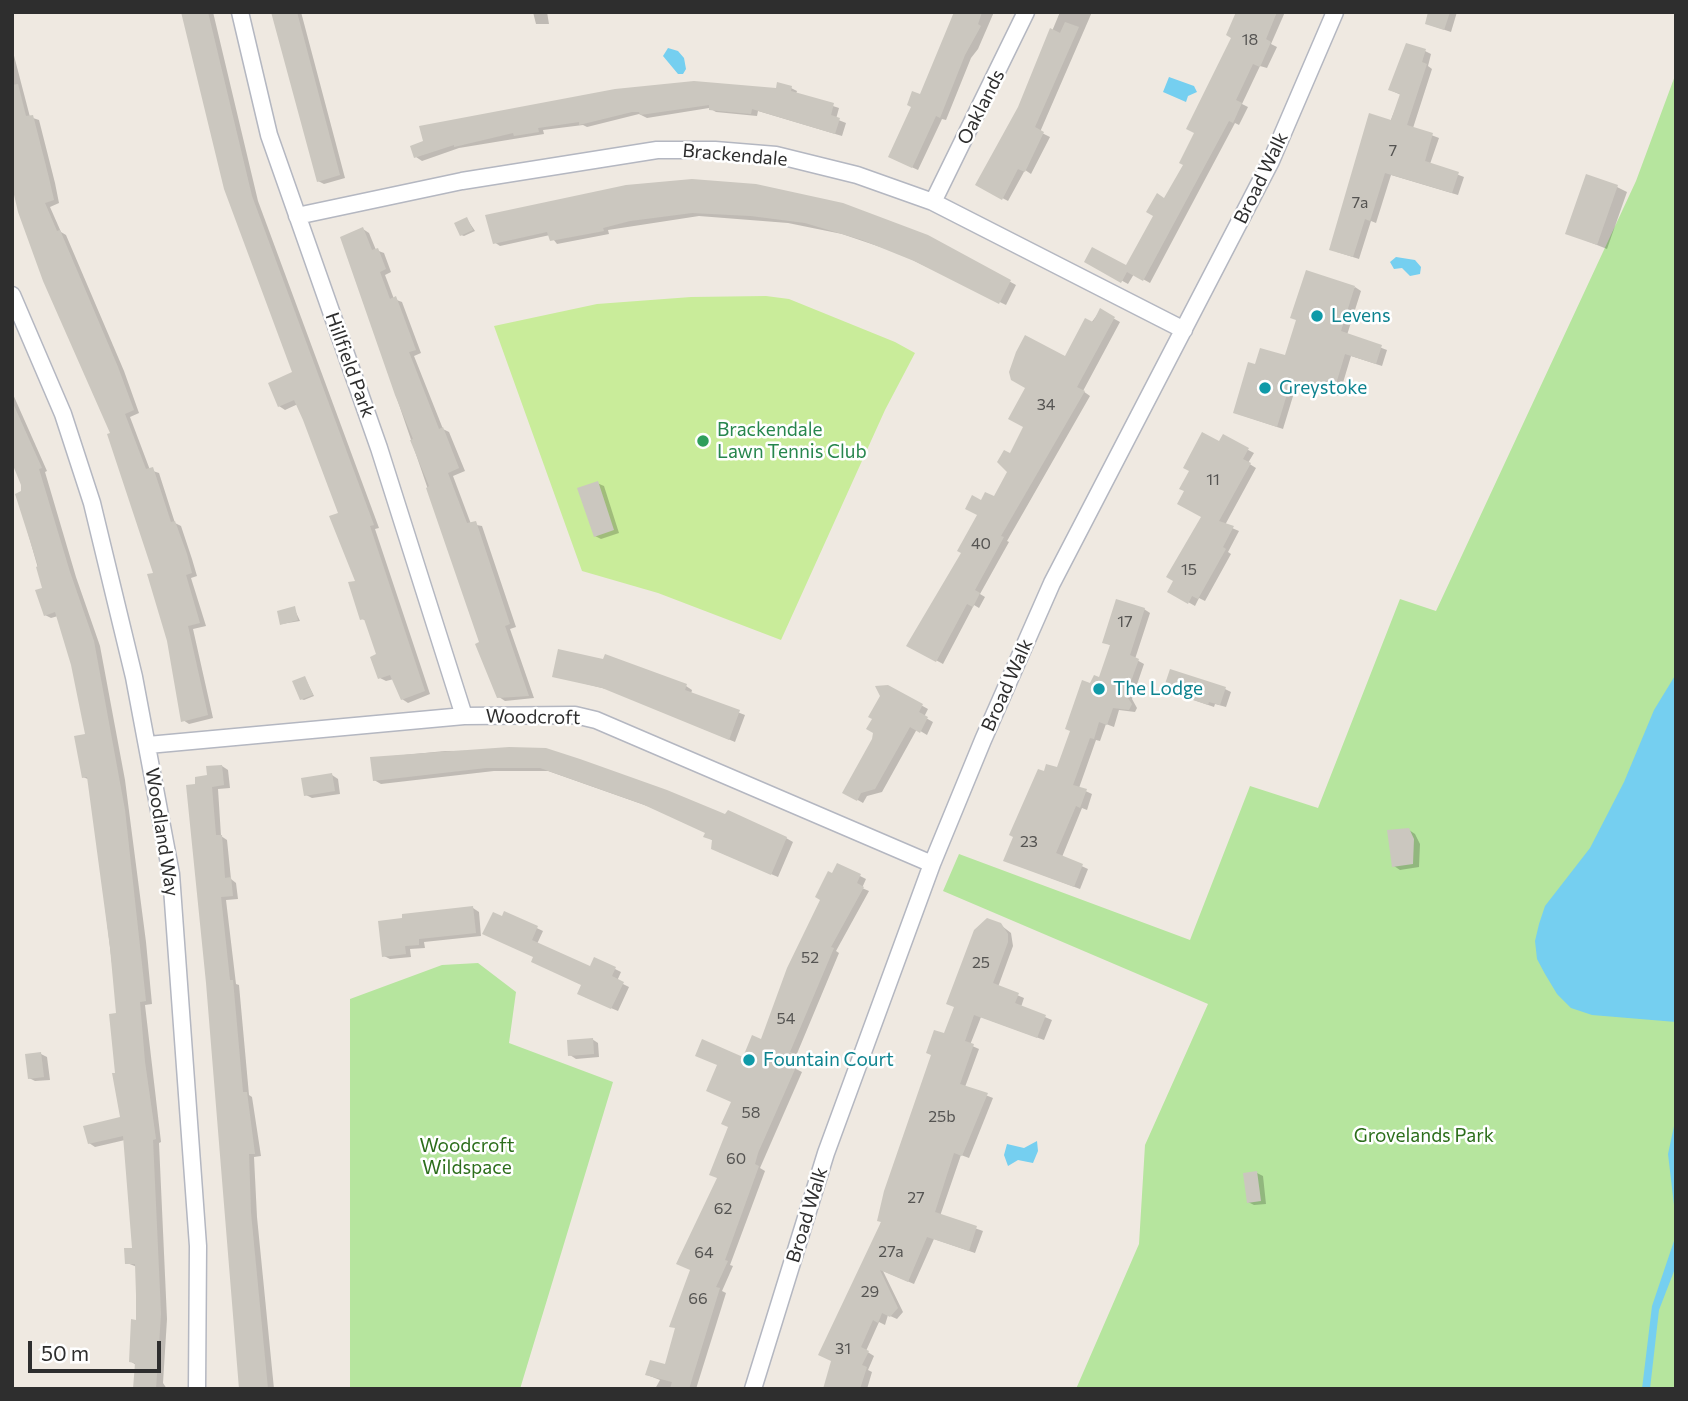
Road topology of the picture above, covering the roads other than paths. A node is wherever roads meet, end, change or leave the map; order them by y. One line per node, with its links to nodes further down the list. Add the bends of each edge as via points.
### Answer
1 (240, 12): 5 (street, Hillfield Park, via 269,135)
2 (1026, 12): 4 (street, Oaklands)
3 (1335, 12): 7 (street, Broad Walk, via 1271,160)
4 (933, 202): 5 (street, Brackendale, via 856,175 776,155 657,150 462,181); 7 (street, Brackendale)
5 (297, 216): 8 (street, Hillfield Park, via 379,448)
6 (12, 295): 9 (street, Woodland Way, via 64,414 92,503)
7 (1184, 331): 10 (street, Broad Walk, via 1052,583)
8 (464, 716): 9 (street, Woodcroft); 10 (street, Woodcroft, via 575,715 596,720)
9 (148, 745): 11 (street, Woodland Way, via 170,874 184,1028 198,1245)
10 (932, 864): 12 (street, Broad Walk, via 826,1153)
11 (197, 1389)
12 (753, 1389)

